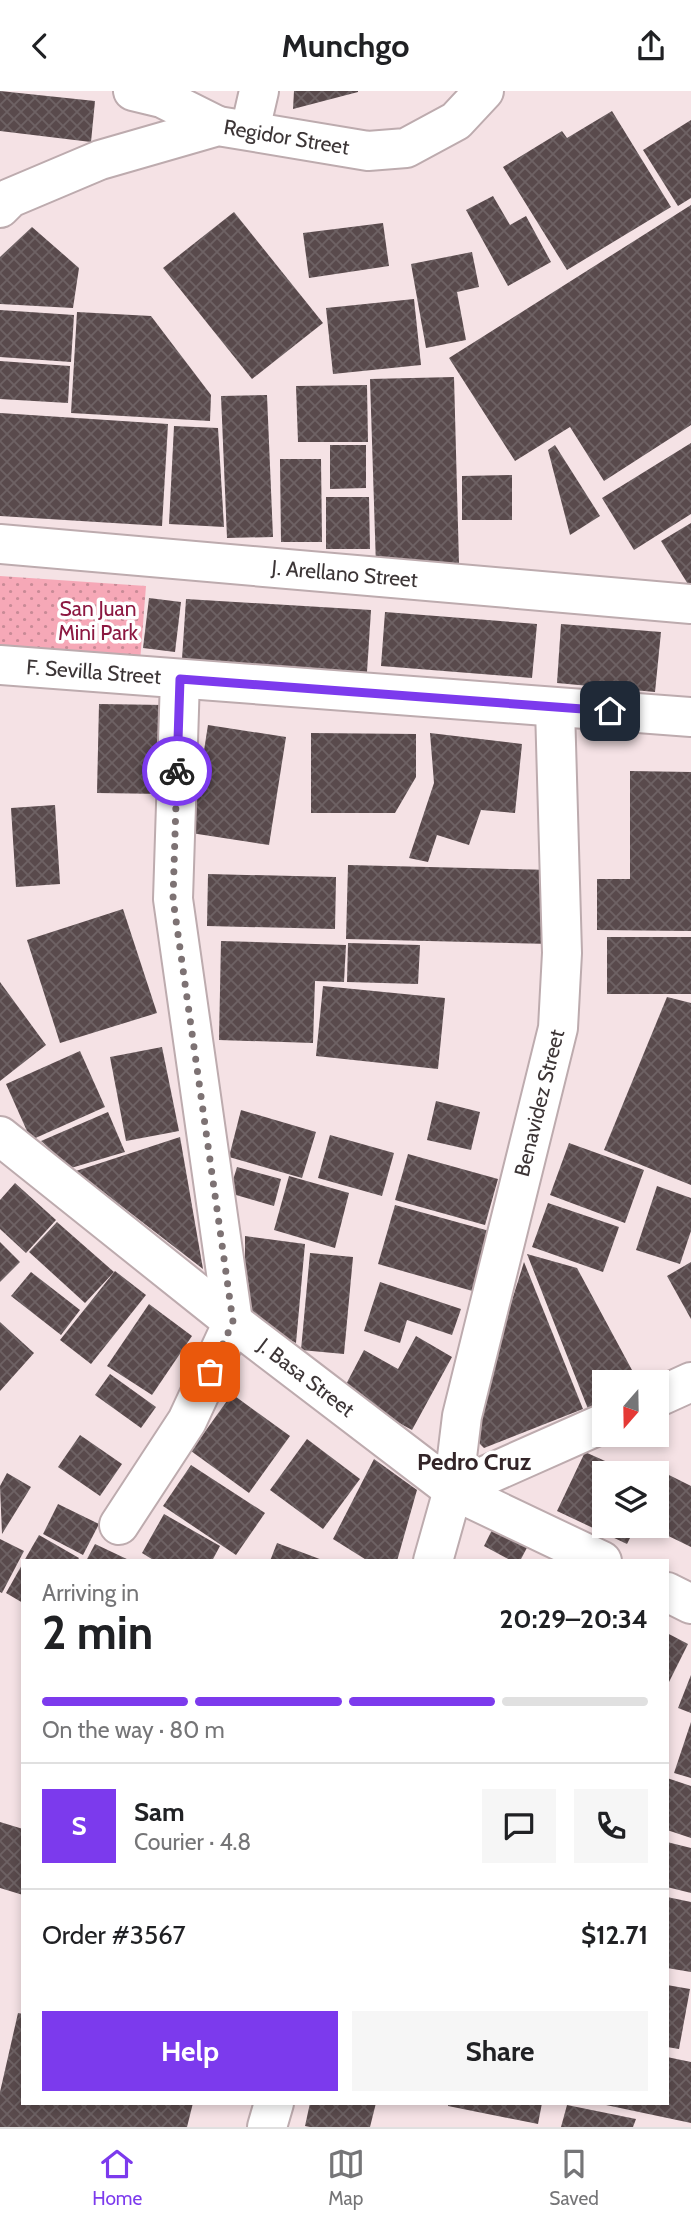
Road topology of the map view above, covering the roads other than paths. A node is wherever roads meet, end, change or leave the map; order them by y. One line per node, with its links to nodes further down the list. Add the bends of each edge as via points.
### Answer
1 (133, 91): 4 (street)
2 (259, 91): 4 (street)
3 (484, 91): 4 (street, Regidor Street, via 456,121 406,148 368,151)
4 (234, 128): 5 (street, Regidor Street, via 100,160 10,198)
5 (0, 208)
6 (0, 544): 7 (street, J. Arellano Street)
7 (691, 604)
8 (0, 665): 9 (street, F. Sevilla Street)
9 (180, 679): 10 (street, F. Sevilla Street); 13 (street, via 173,899)
10 (555, 708): 11 (street, F. Sevilla Street); 17 (street, Benavidez Street, via 562,953 558,1028 462,1416)
11 (691, 717)
12 (4, 1148): 13 (street, J. Basa Street)
13 (233, 1322): 17 (street, J. Basa Street); 18 (street, via 187,1422)
14 (691, 1381): 15 (street)
15 (669, 1392)
16 (592, 1428): 17 (street)
17 (453, 1490): 19 (street, Benavidez Street); 20 (street, J. Basa Street)
18 (119, 1525)
19 (434, 1559)
20 (598, 1559)
21 (669, 1593): 22 (street)
22 (691, 1604)
23 (273, 2105): 24 (street)
24 (267, 2127)

